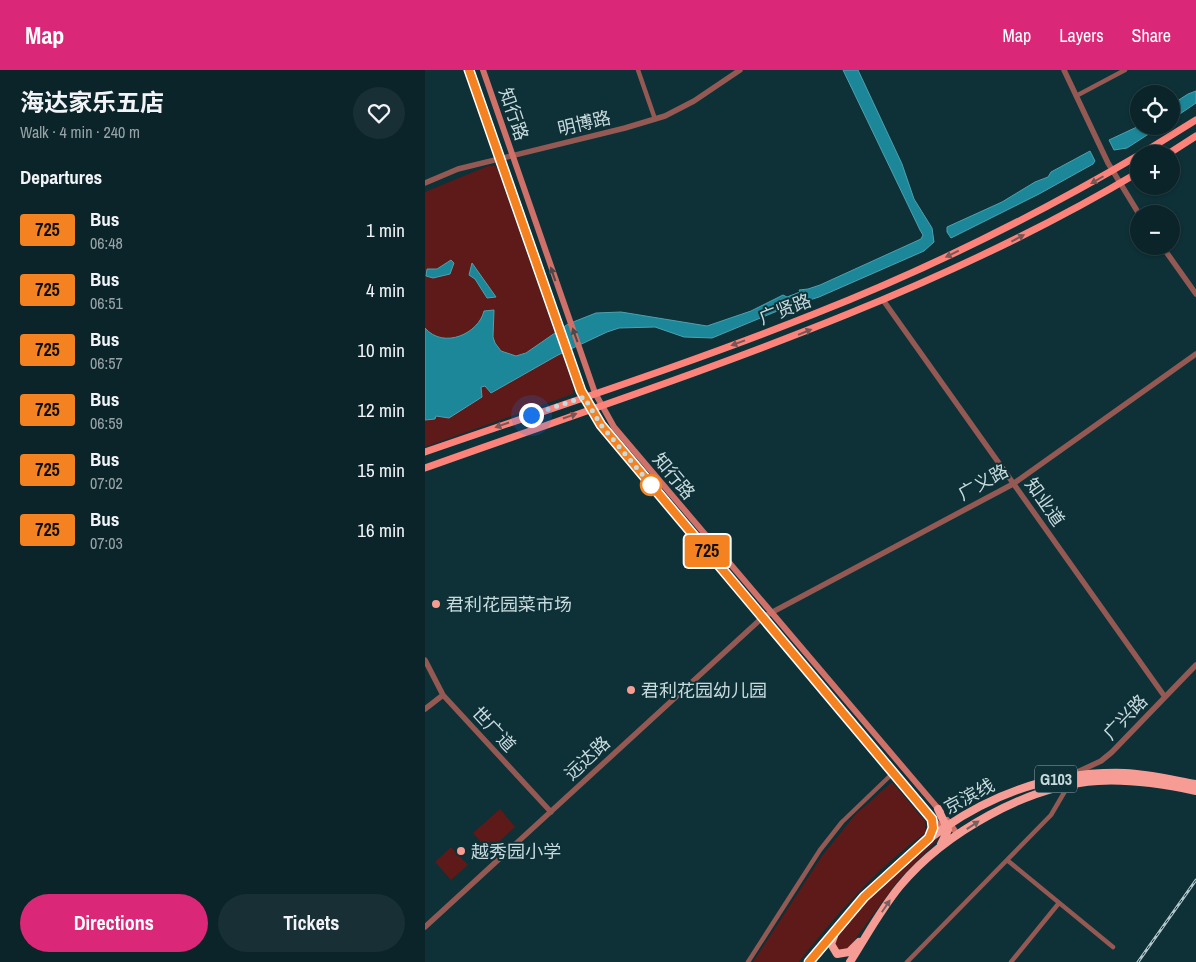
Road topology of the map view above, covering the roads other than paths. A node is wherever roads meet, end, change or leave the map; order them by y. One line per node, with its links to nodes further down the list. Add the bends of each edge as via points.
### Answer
1 (469, 70): 14 (main road, 知行路)
2 (483, 70): 13 (main road, 知行路)
3 (638, 70): 8 (street)
4 (740, 70): 8 (street, 明博路, via 694,101)
5 (1064, 70): 7 (street)
6 (1125, 70): 7 (street)
7 (1077, 96): 16 (street)
8 (655, 119): 13 (street, 明博路)
9 (1196, 120): 11 (main road, 广贤路)
10 (1196, 136): 12 (main road)
11 (1155, 145)
12 (1180, 146)
13 (513, 155): 14 (street, 明博路); 25 (main road, 知行路, one-way to 13)
14 (499, 157): 18 (street, 明博路); 26 (main road, 知行路)
15 (1130, 160): 16 (main road, 广贤路)
16 (1112, 171): 19 (street); 25 (main road, 广贤路, one-way to 25, via 1013,224 858,296 734,345)
17 (1130, 177): 19 (main road, 广贤路)
18 (425, 183)
19 (1120, 183): 20 (street); 23 (main road, 广贤路, one-way to 19, via 1004,244)
20 (1133, 205)
21 (1168, 255): 22 (street)
22 (1196, 294)
23 (883, 300): 27 (main road, 广贤路, one-way to 23, via 783,341); 31 (street, 知业道)
24 (1196, 354): 31 (street, 广义路)
25 (595, 393): 26 (main road, 广贤路); 27 (main road, 知行路)
26 (584, 397): 28 (main road, 知行路); 29 (main road, 广贤路, one-way to 29)
27 (601, 405): 28 (main road, 广贤路); 32 (main road, 知行路, via 614,426)
28 (591, 409): 30 (main road, 广贤路, one-way to 28); 33 (main road, 知行路)
29 (425, 452)
30 (425, 468)
31 (1013, 484): 32 (street, 广义路); 37 (street, 知业道)
32 (770, 612): 33 (street, 远达路); 44 (main road, 知行路)
33 (763, 617): 39 (main road, 知行路); 45 (street, 远达路)
34 (425, 660): 36 (street, 世广道)
35 (1196, 666): 37 (street, 广兴路)
36 (443, 695): 38 (street); 45 (street, 世广道)
37 (1165, 697): 40 (street, 广兴路, via 1101,761)
38 (425, 709)
39 (894, 772): 46 (main road, 知行路); 57 (street, via 842,822 820,850)
40 (1067, 777): 41 (highway, 京滨线 / G103, via 1125,773); 42 (highway); 47 (highway, 京滨线 / G103, via 1015,790 983,803)
41 (1196, 784)
42 (1068, 786): 43 (highway, 京滨线 / G103, via 1099,781 1147,782); 48 (highway, 京滨线 / G103, one-way to 42, via 1009,806); 51 (street, via 1051,815)
43 (1196, 791)
44 (938, 809): 47 (highway)
45 (551, 812): 54 (street, 远达路)
46 (930, 815): 47 (main road, 知行路); 49 (main road, via 933,828)
47 (946, 825): 48 (main road, 知行路); 49 (highway, 京滨线 / G103); 50 (highway)
48 (958, 835): 50 (highway, 京滨线 / G103)
49 (929, 838): 53 (highway, 京滨线 / G103, via 893,868)
50 (949, 838): 55 (highway, one-way to 50, via 900,886)
51 (1007, 860): 52 (street); 60 (street)
52 (1059, 903): 56 (street); 61 (street)
53 (854, 908): 55 (highway, via 832,940 833,952 841,955 849,952); 58 (highway, 京滨线 / G103)
54 (425, 927)
55 (870, 930): 59 (highway)
56 (1113, 947)
57 (748, 962)
58 (809, 962)
59 (849, 962)
60 (907, 962)
61 (1011, 962)

